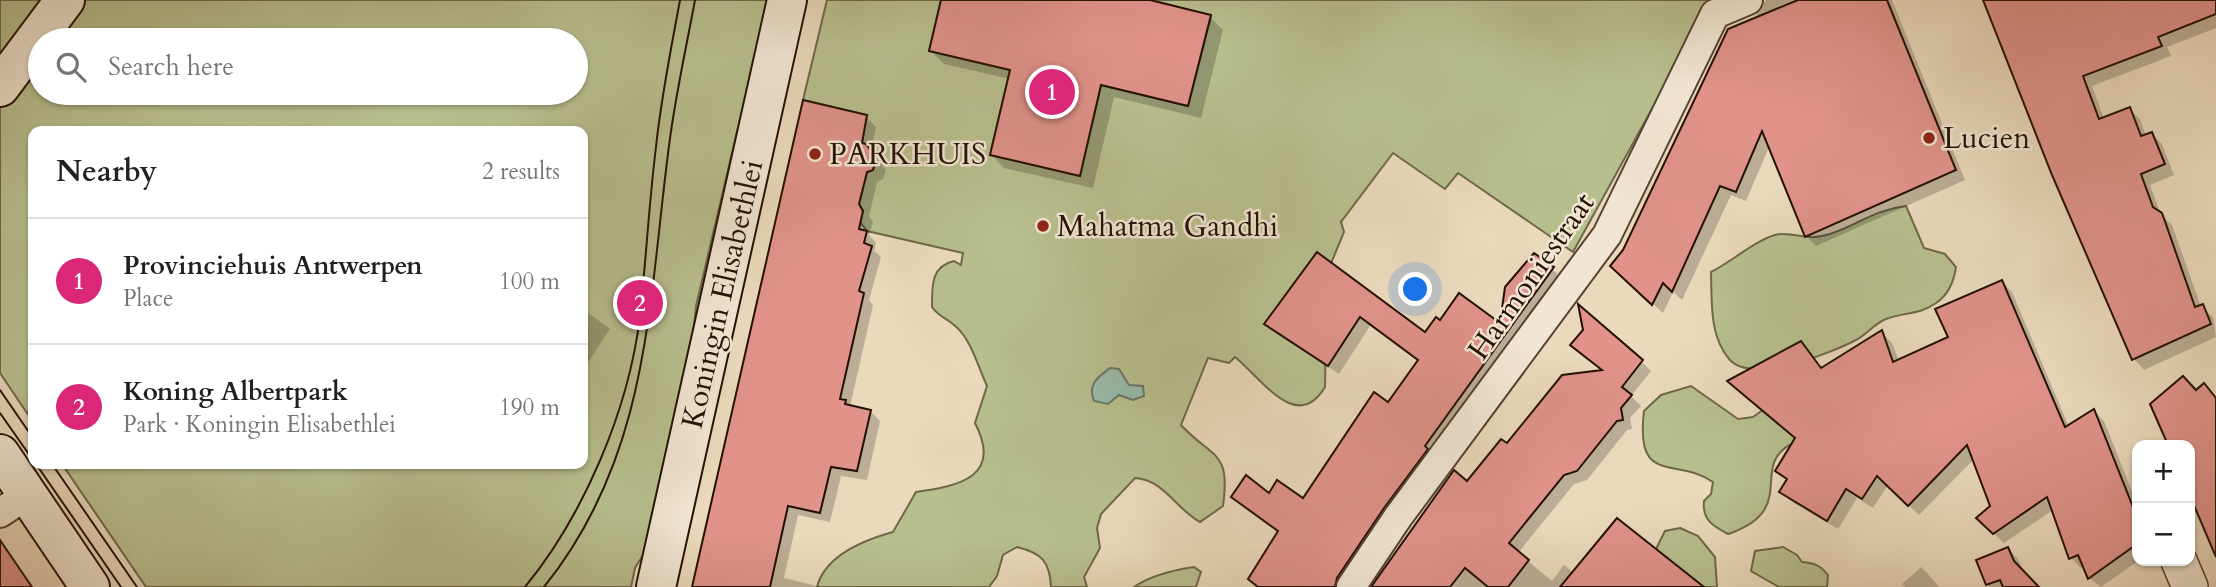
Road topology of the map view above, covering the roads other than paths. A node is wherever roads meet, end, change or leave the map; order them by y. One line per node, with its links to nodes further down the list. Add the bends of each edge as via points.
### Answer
1 (65, 0): 4 (main road)
2 (787, 0): 11 (main road, Koningin Elisabethlei)
3 (1748, 0): 12 (street, Harmoniestraat, via 1715,14 1607,235)
4 (44, 28)
5 (28, 50): 6 (main road)
6 (0, 87)
7 (0, 454): 8 (main road)
8 (14, 503): 10 (main road)
9 (2181, 566): 13 (street)
10 (90, 587)
11 (656, 587)
12 (1351, 587)
13 (2190, 587)

